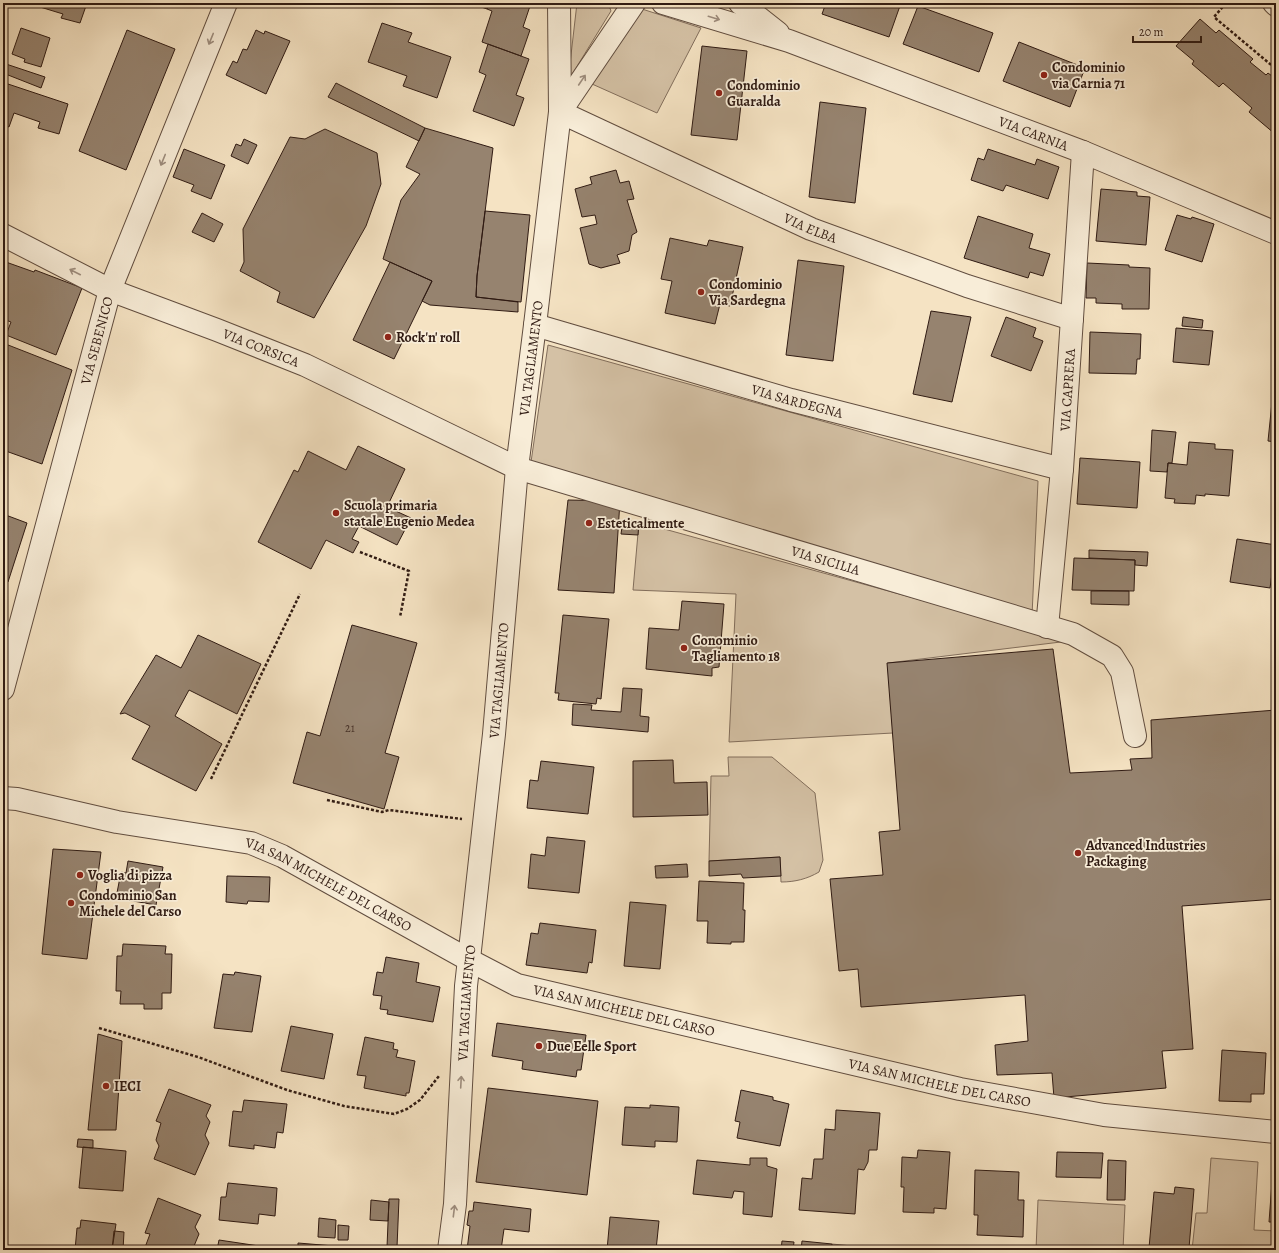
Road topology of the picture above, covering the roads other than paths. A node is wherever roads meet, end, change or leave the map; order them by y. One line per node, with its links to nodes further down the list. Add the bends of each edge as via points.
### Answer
1 (226, 3): 13 (street, VIA SEBENICO, one-way to 13)
2 (559, 3): 9 (street, VIA TAGLIAMENTO)
3 (634, 3): 9 (street, VIA TAGLIAMENTO, one-way to 3)
4 (663, 3): 8 (street, VIA CARNIA, one-way to 8)
5 (740, 3): 8 (street, VIA CARNIA)
6 (1274, 3): 7 (street)
7 (1276, 5)
8 (789, 41): 10 (street, VIA CARNIA)
9 (560, 112): 14 (street, VIA ELBA, via 811,230 967,286); 15 (street, VIA TAGLIAMENTO)
10 (1083, 152): 11 (street, VIA CARNIA); 14 (street, VIA CAPRERA)
11 (1276, 233)
12 (3, 235): 13 (street, VIA CORSICA, one-way to 12)
13 (110, 290): 16 (street, VIA CORSICA, via 305,365); 19 (street, VIA SEBENICO)
14 (1072, 318): 17 (street, VIA CAPRERA)
15 (536, 325): 16 (street, VIA TAGLIAMENTO); 17 (street, VIA SARDEGNA, via 791,400)
16 (517, 468): 18 (street, VIA SICILIA); 22 (street, VIA TAGLIAMENTO, via 496,711)
17 (1062, 469): 18 (street, VIA CAPRERA)
18 (1047, 626): 20 (street, VIA SICILIA, via 1073,634 1112,656 1122,672)
19 (3, 689)
20 (1135, 736)
21 (3, 798): 22 (street, VIA SAN MICHELE DEL CARSO, via 117,822 250,843 282,856)
22 (469, 960): 23 (street, VIA SAN MICHELE DEL CARSO, via 517,985 960,1089 1104,1115); 24 (street, VIA TAGLIAMENTO, one-way to 22, via 454,1204)
23 (1276, 1132)
24 (448, 1250)

